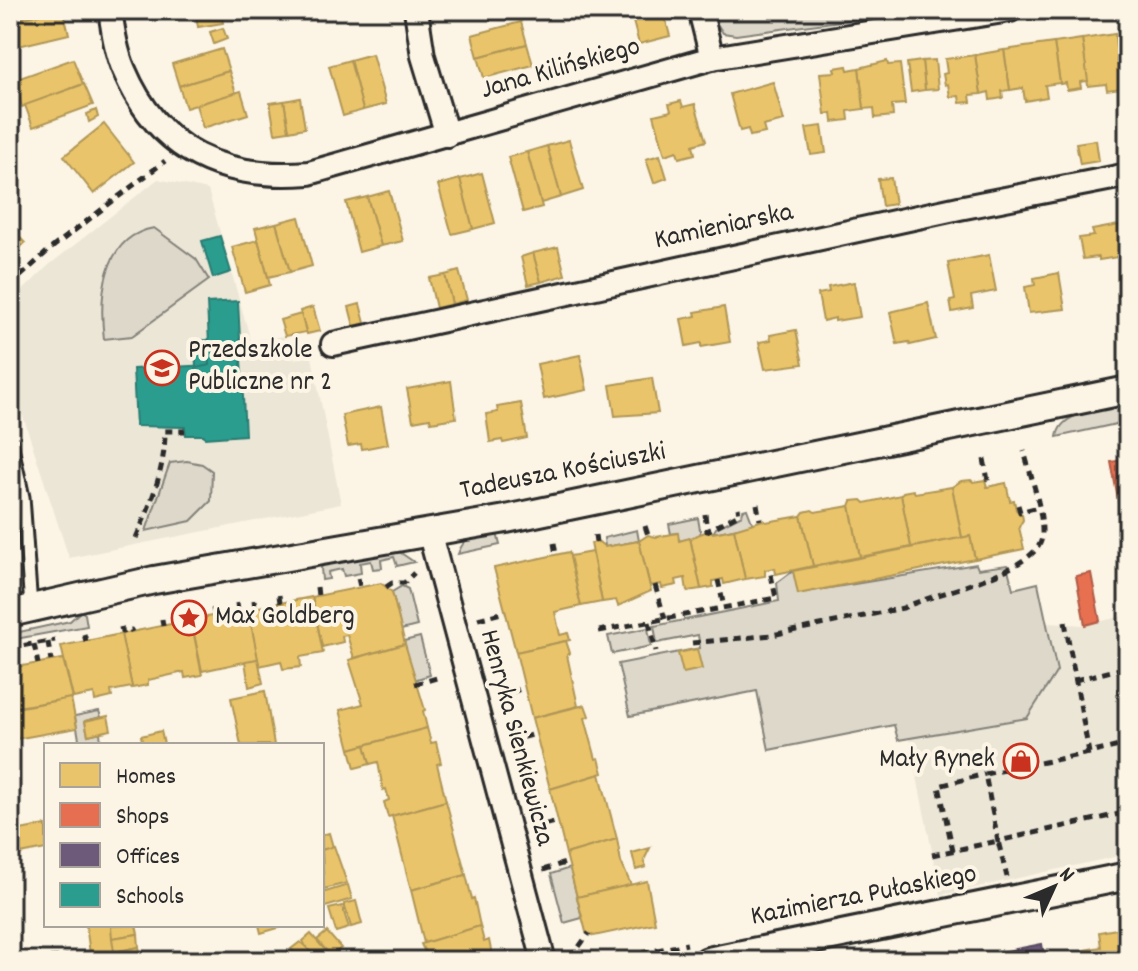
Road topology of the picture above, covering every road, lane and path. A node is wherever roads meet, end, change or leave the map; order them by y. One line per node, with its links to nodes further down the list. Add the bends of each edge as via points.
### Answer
1 (110, 10): 8 (street, via 123,69 153,118)
2 (416, 10): 7 (street, via 423,56)
3 (700, 10): 6 (street)
4 (1010, 10): 5 (street, Jana Kilińskiego)
5 (943, 15): 6 (street, Jana Kilińskiego)
6 (712, 58): 7 (street, Jana Kilińskiego)
7 (447, 135): 8 (street, Jana Kilińskiego, via 285,175 227,168)
8 (182, 148): 10 (path)
9 (1128, 175): 11 (street, Kamieniarska)
10 (10, 286)
11 (333, 344)
12 (1128, 390): 25 (street, Tadeusza Kościuszki)
13 (185, 431): 27 (path, via 165,431 163,465)
14 (10, 438): 45 (lane, via 23,497)
15 (1024, 451): 20 (path)
16 (984, 459): 17 (path)
17 (989, 486)
18 (757, 504): 23 (path)
19 (1018, 505): 20 (path, via 1020,512)
20 (1038, 507): 59 (path, via 1041,546 988,579 878,614 772,635)
21 (738, 508): 22 (path, via 739,514 707,531)
22 (705, 514)
23 (760, 520)
24 (645, 526): 26 (path)
25 (429, 531): 45 (street, Tadeusza Kościuszki, via 165,578); 91 (street, Henryka Sienkiewicza)
26 (648, 535)
27 (136, 538)
28 (554, 543): 29 (path)
29 (556, 555)
30 (770, 570): 43 (path, via 776,598)
31 (414, 573): 37 (path, via 404,583)
32 (358, 578): 36 (path)
33 (718, 580): 43 (path)
34 (655, 585): 50 (path)
35 (317, 587): 39 (path)
36 (360, 587)
37 (386, 587)
38 (279, 595): 42 (path)
39 (318, 596)
40 (254, 600): 44 (path)
41 (237, 603): 46 (path)
42 (280, 603)
43 (724, 607): 50 (path)
44 (255, 608)
45 (21, 611)
46 (238, 611)
47 (505, 612): 49 (path)
48 (162, 619): 53 (path)
49 (477, 619)
50 (665, 619): 51 (path)
51 (649, 622): 56 (path); 62 (path)
52 (1065, 622): 68 (path)
53 (163, 626)
54 (121, 627): 57 (path, via 122,632)
55 (78, 628): 58 (path)
56 (599, 631)
57 (132, 632)
58 (84, 637)
59 (692, 643)
60 (34, 644): 61 (path); 63 (path, via 52,641); 64 (path)
61 (12, 648): 65 (path)
62 (656, 651)
63 (51, 661)
64 (38, 664)
65 (17, 667)
66 (1128, 667): 68 (path)
67 (437, 678): 69 (path)
68 (1075, 680): 75 (path)
69 (415, 684)
70 (524, 688): 71 (path)
71 (497, 696)
72 (536, 734): 73 (path)
73 (509, 741)
74 (1128, 744): 75 (path)
75 (1089, 753): 76 (path)
76 (985, 774): 80 (path); 81 (path, via 939,786)
77 (1128, 812): 80 (path)
78 (558, 821): 79 (path)
79 (531, 829)
80 (998, 841): 81 (path); 86 (path)
81 (953, 851): 82 (path)
82 (932, 855)
83 (568, 862): 84 (path)
84 (542, 870)
85 (1128, 876): 92 (street, Kazimierza Pułaskiego)
86 (1009, 882)
87 (589, 933): 89 (path)
88 (90, 955): 90 (path)
89 (571, 958)
90 (36, 959)
91 (544, 961)
92 (708, 961)

